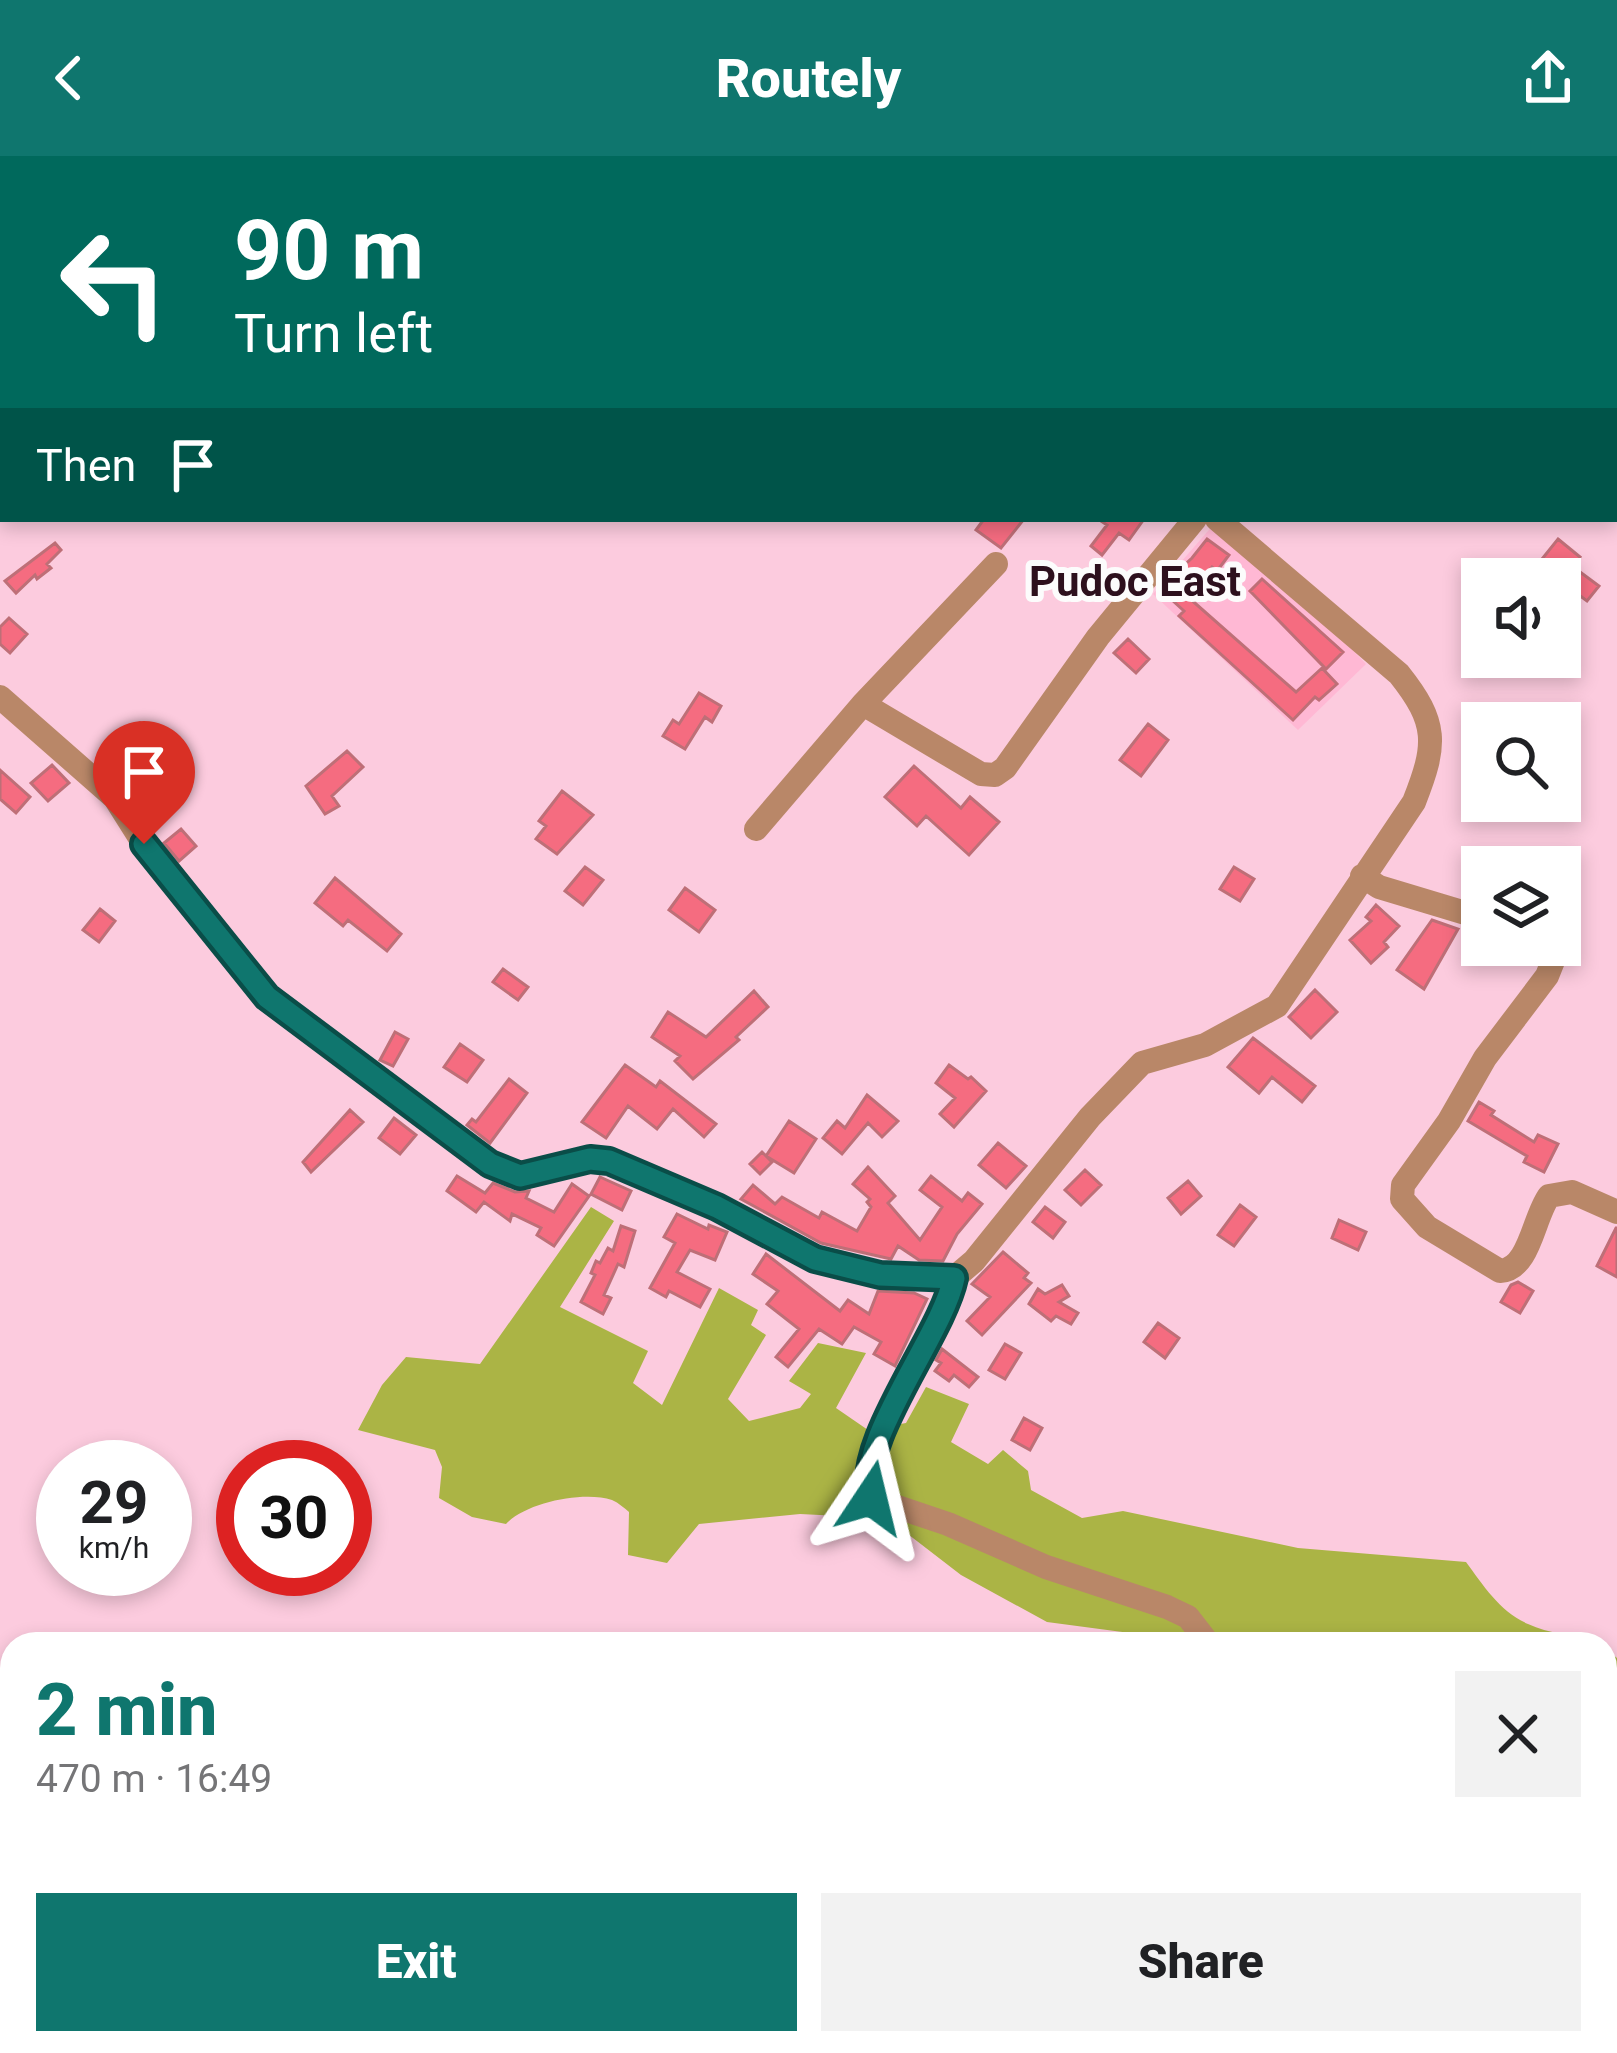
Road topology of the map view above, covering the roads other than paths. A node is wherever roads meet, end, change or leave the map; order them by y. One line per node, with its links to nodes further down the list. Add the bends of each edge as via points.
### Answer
1 (1193, 522): 5 (street, via 995,775 981,775)
2 (1221, 522): 7 (street, via 1399,674 1423,704 1427,769 1414,802)
3 (996, 564): 5 (street)
4 (0, 697): 11 (street, via 115,798 267,997 490,1164 520,1176 609,1161 815,1259 880,1275)
5 (863, 704): 6 (street)
6 (756, 829)
7 (1361, 877): 8 (street); 11 (street, via 1277,1006 1205,1045 1142,1063)
8 (1461, 912)
9 (1550, 966): 10 (street, via 1403,1185 1402,1199 1427,1227 1500,1271 1519,1264 1549,1196 1572,1192)
10 (1617, 1212)
11 (954, 1278): 12 (street, via 899,1389 867,1481 871,1498 1167,1607)
12 (1200, 1632)

